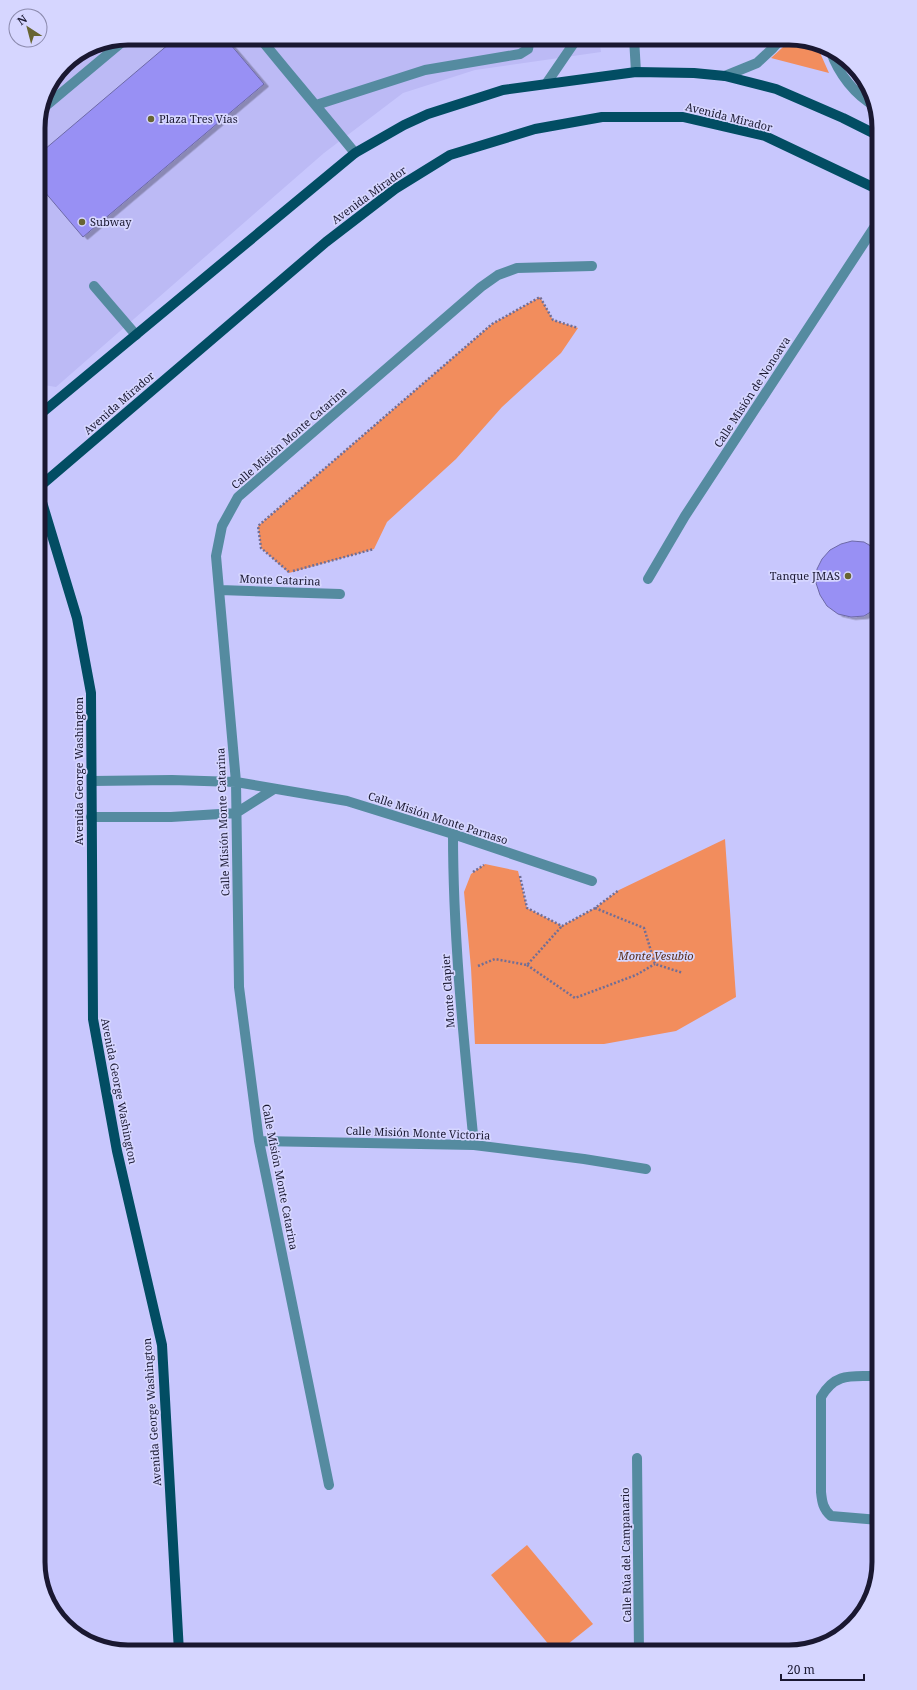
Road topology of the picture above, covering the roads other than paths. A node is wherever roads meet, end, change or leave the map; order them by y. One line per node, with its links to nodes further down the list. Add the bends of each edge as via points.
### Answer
1 (266, 45): 13 (street)
2 (529, 45): 13 (street, via 528,49 520,54 425,70)
3 (573, 45): 10 (street)
4 (634, 45): 8 (street)
5 (776, 45): 9 (street, via 757,63)
6 (118, 46): 12 (street)
7 (833, 57): 11 (street, via 850,85)
8 (636, 72): 9 (main road); 10 (main road)
9 (725, 76): 14 (main road, via 776,89)
10 (546, 84): 15 (main road, via 503,90 428,114)
11 (868, 103)
12 (49, 104)
13 (316, 105): 15 (street)
14 (872, 132)
15 (355, 153): 20 (main road)
16 (872, 187): 22 (main road, Avenida Mirador, via 765,136 683,117 602,116 535,129 450,155 395,189 326,242)
17 (872, 231): 24 (street, Calle Misión de Nonoava, via 685,516)
18 (592, 266): 25 (street, Calle Misión Monte Catarina, via 518,268 498,275 481,286 238,497 222,526 216,556)
19 (94, 286): 20 (street)
20 (136, 335): 21 (main road)
21 (45, 410)
22 (45, 483)
23 (45, 512): 27 (main road, Avenida George Washington, via 77,618 91,693)
24 (648, 579)
25 (220, 590): 26 (street, Monte Catarina); 28 (street, Calle Misión Monte Catarina)
26 (340, 594)
27 (92, 781): 28 (street, Calle Misión Monte Parnaso); 31 (main road, Avenida George Washington)
28 (236, 782): 29 (street, Calle Misión Monte Parnaso); 30 (street, Calle Misión Monte Catarina)
29 (274, 789): 30 (street); 32 (street, Calle Misión Monte Parnaso, via 347,801)
30 (236, 813): 31 (street, via 171,817); 34 (street, Calle Misión Monte Catarina, via 239,987)
31 (91, 817): 41 (main road, Avenida George Washington, via 93,1019 117,1151 162,1345)
32 (453, 834): 33 (street, Calle Misión Monte Parnaso); 35 (street, Monte Clapier, via 458,970)
33 (592, 882)
34 (259, 1141): 35 (street, Calle Misión Monte Victoria); 39 (street, Calle Misión Monte Catarina)
35 (474, 1145): 36 (street, Calle Misión Monte Victoria)
36 (646, 1169)
37 (872, 1376): 40 (street, via 844,1377 835,1381 821,1398 821,1492 825,1510 831,1516)
38 (637, 1458): 42 (street, Calle Rúa del Campanario)
39 (329, 1485)
40 (872, 1519)
41 (179, 1645)
42 (640, 1645)

